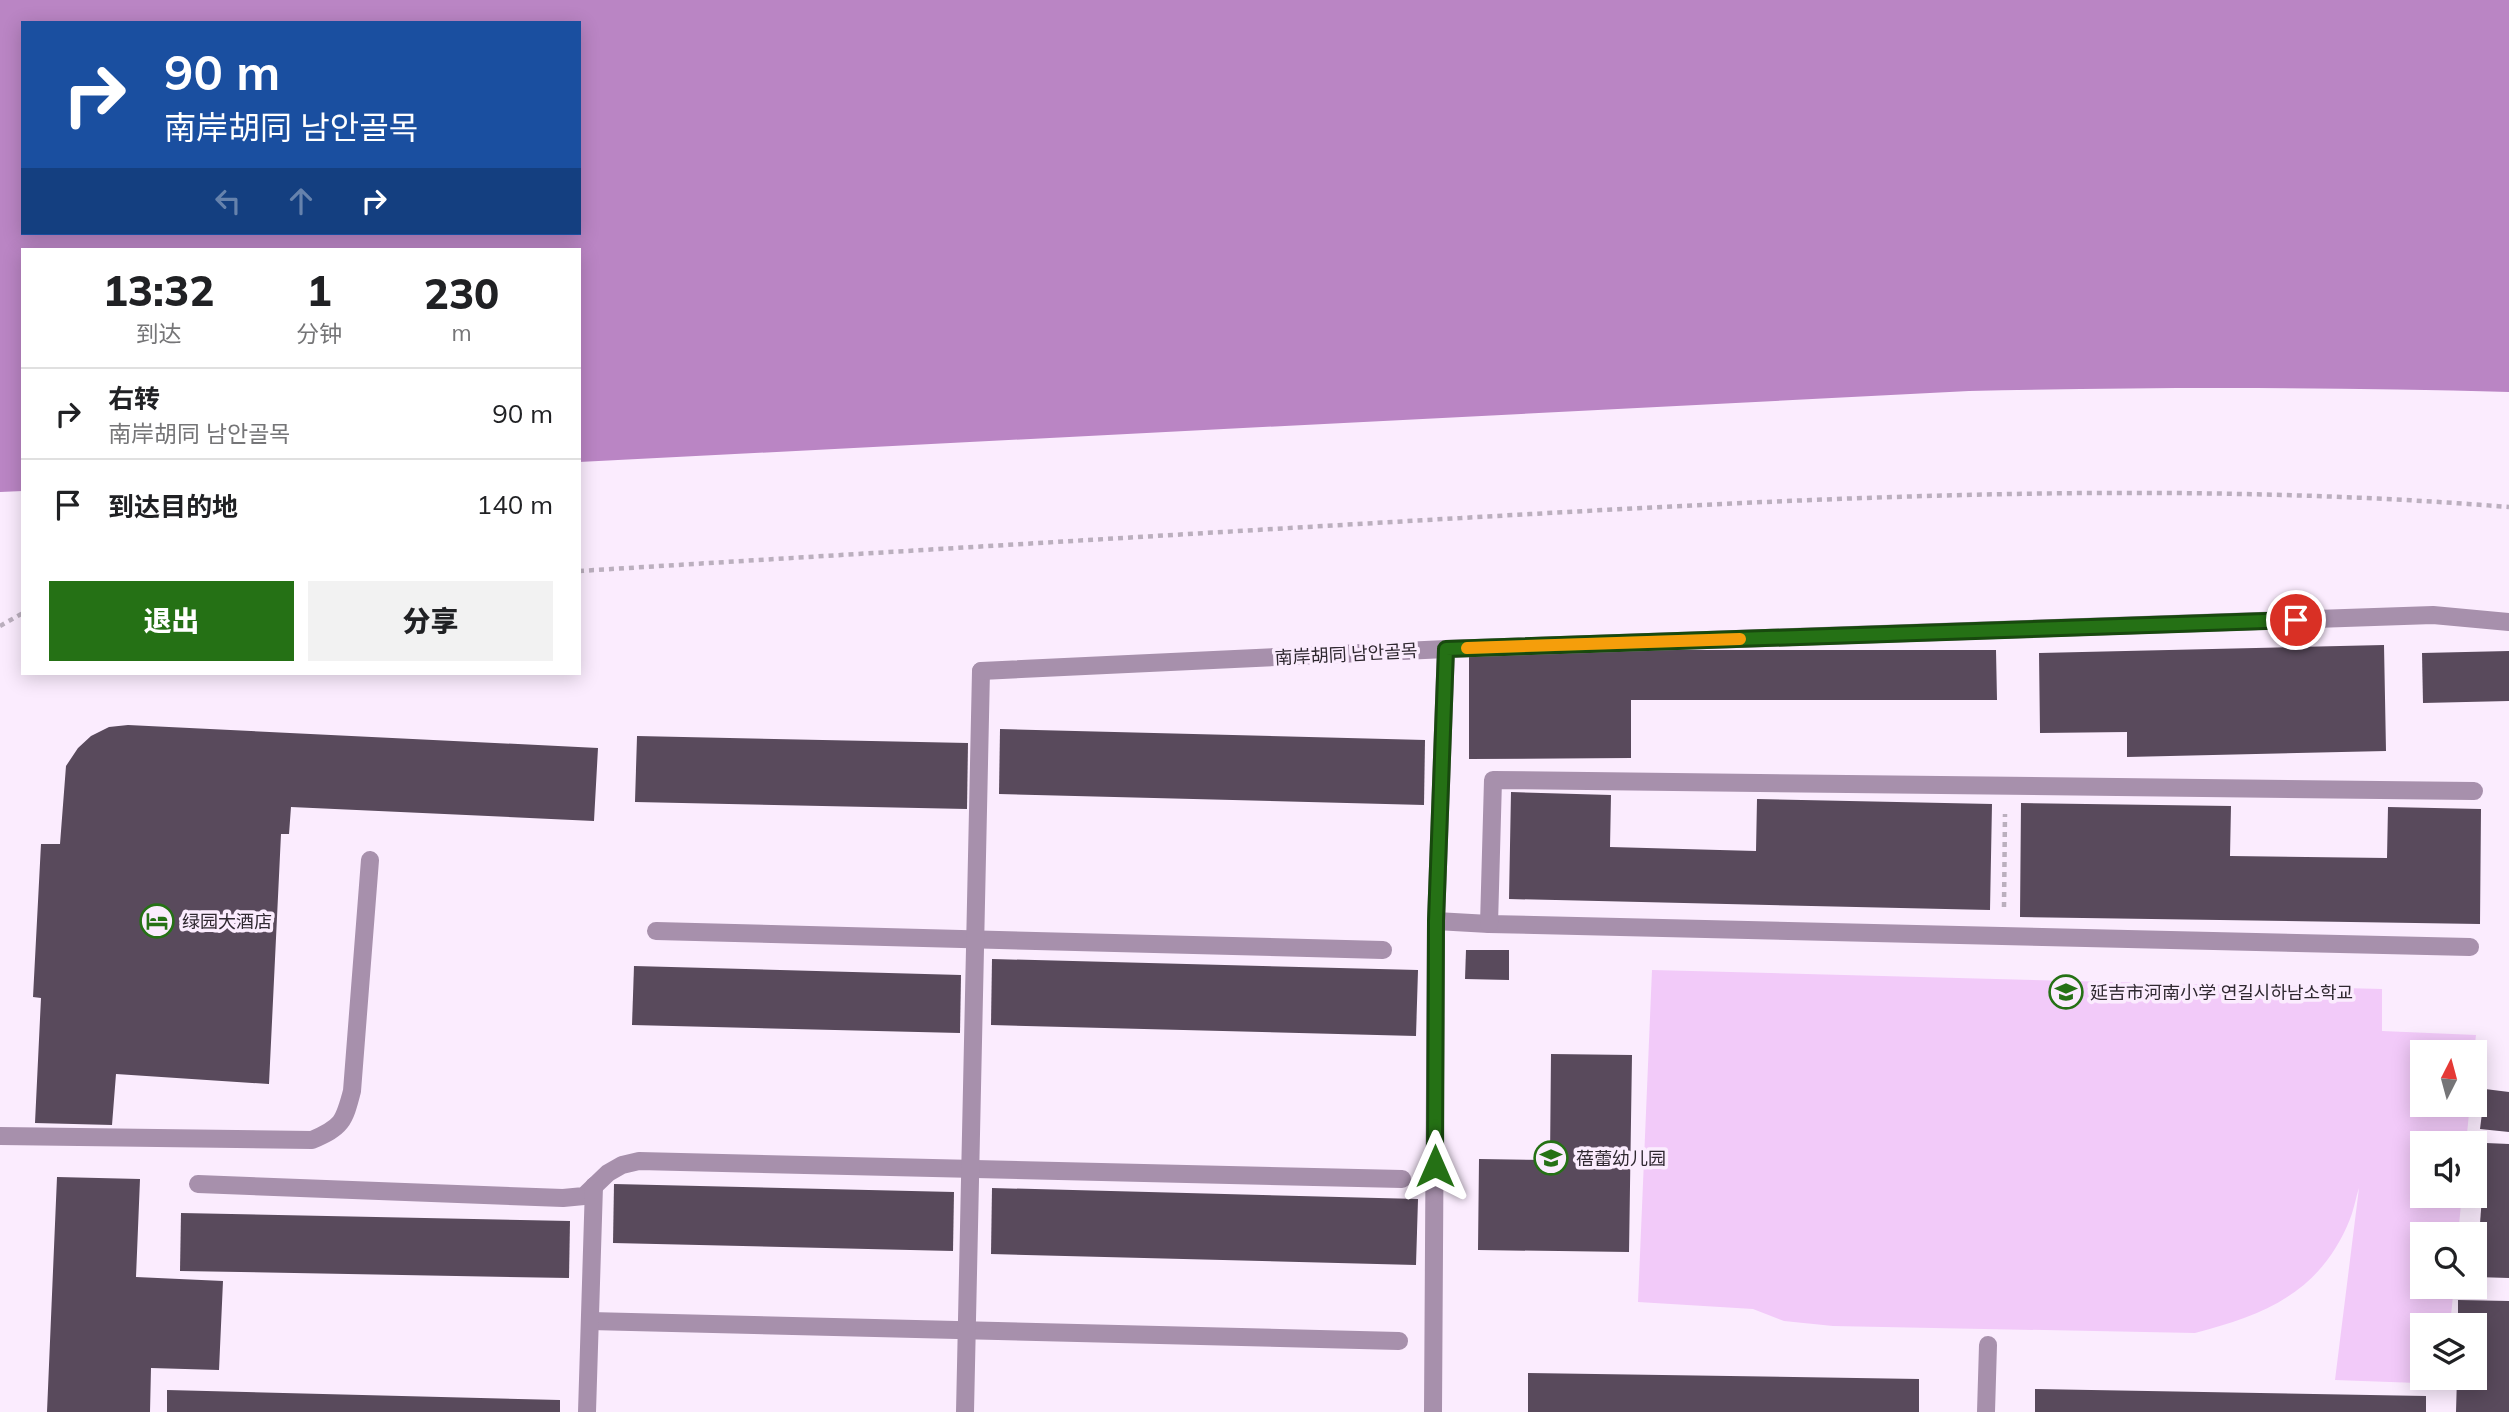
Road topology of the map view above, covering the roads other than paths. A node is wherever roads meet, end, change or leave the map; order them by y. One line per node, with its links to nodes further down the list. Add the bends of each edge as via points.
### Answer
1 (2509, 622): 2 (street, 南岸胡同 남안골목, via 2433,615)
2 (1446, 649): 5 (street); 8 (street, 南岸胡同 남안골목, via 981,671)
3 (2474, 791): 6 (street, via 1493,780)
4 (370, 860): 11 (street, via 352,1091 335,1130 312,1140)
5 (1436, 921): 6 (street); 22 (street)
6 (1489, 924): 9 (street)
7 (656, 931): 8 (street)
8 (975, 939): 10 (street); 12 (street)
9 (2470, 947)
10 (1383, 950)
11 (0, 1136)
12 (970, 1169): 13 (street); 15 (street, via 639,1161 622,1165); 17 (street)
13 (1402, 1179)
14 (198, 1184): 15 (street, via 563,1198 584,1196)
15 (594, 1186): 16 (street)
16 (590, 1321): 17 (street); 20 (street)
17 (967, 1331): 18 (street); 21 (street)
18 (1399, 1341)
19 (1988, 1345): 23 (street)
20 (587, 1412)
21 (965, 1412)
22 (1433, 1412)
23 (1986, 1412)

